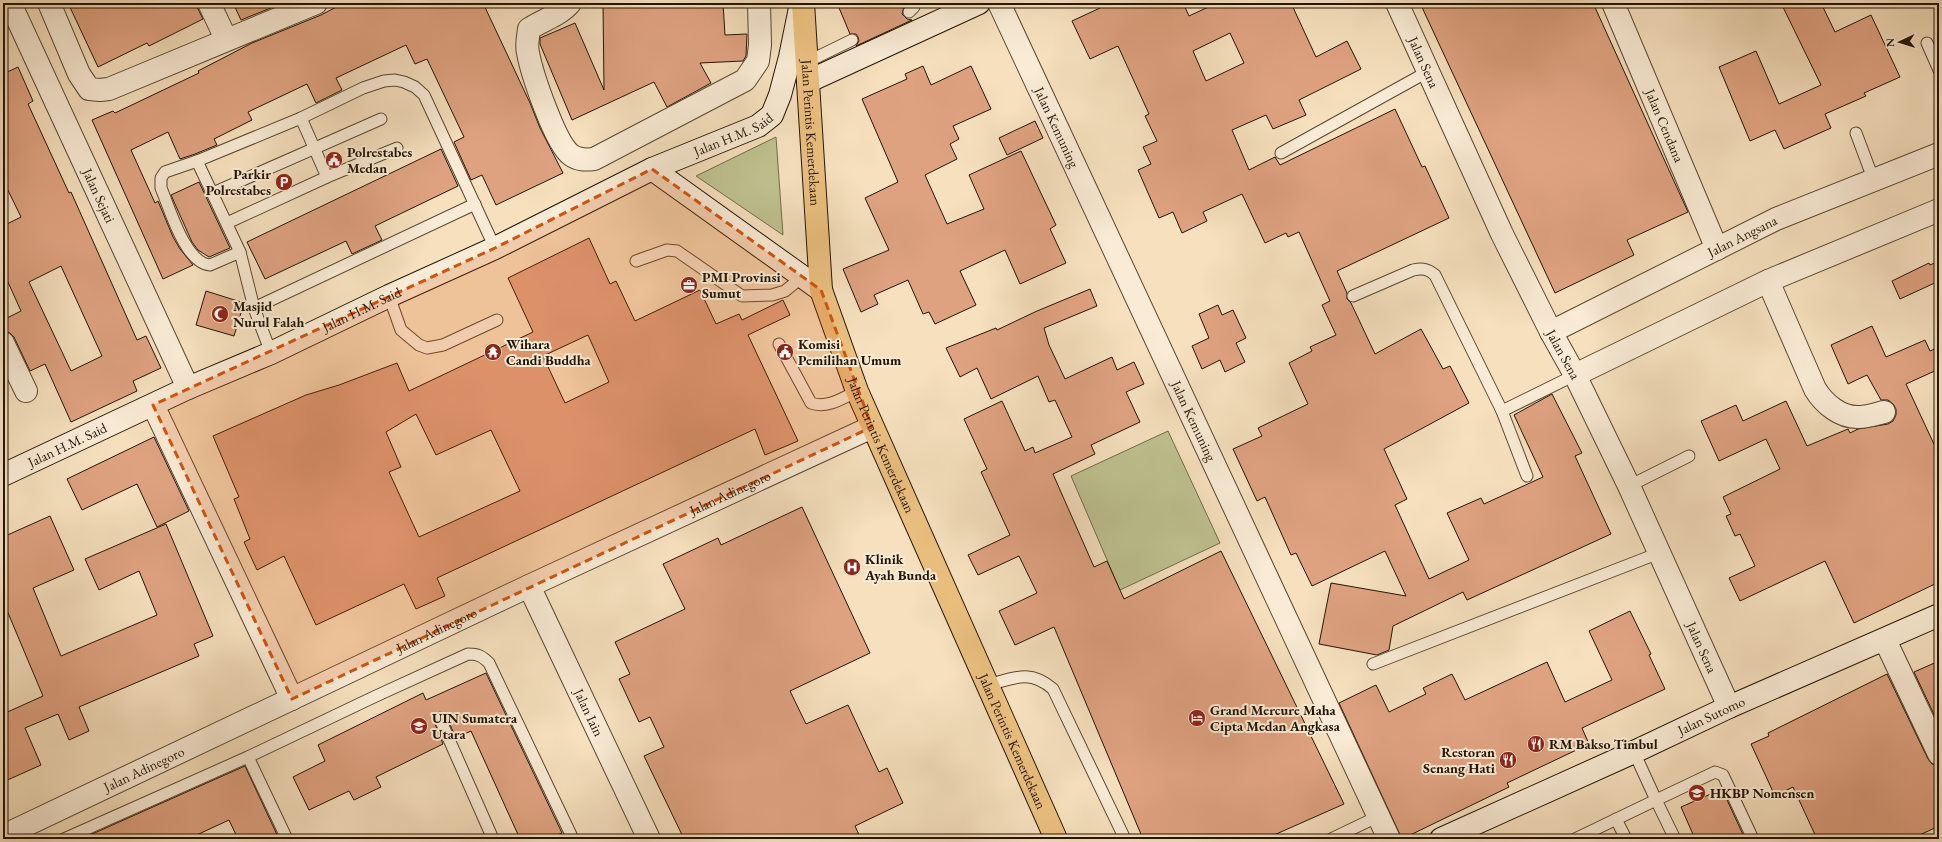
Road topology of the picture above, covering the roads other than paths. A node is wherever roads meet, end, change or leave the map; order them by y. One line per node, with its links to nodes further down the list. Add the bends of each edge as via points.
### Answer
1 (10, 3): 49 (street, Jalan Sejati)
2 (49, 3): 12 (street, via 80,74 90,89 109,89)
3 (209, 3): 12 (street)
4 (316, 3): 12 (street)
5 (570, 3): 6 (street, via 556,15 545,18 529,29 527,53 553,130 571,155 584,161 594,159 745,80 758,62)
6 (759, 3)
7 (802, 3): 16 (main road, Jalan Perintis Kemerdekaan); 26 (street, Jalan H.M. Said, via 790,57 772,115 758,126)
8 (979, 3): 16 (street)
9 (999, 3): 73 (street, Jalan Kemuning)
10 (1397, 3): 17 (street, Jalan Sena)
11 (1612, 3): 34 (street, Jalan Cendana)
12 (226, 39)
13 (852, 40): 16 (lane)
14 (1928, 44): 15 (lane)
15 (1939, 70)
16 (808, 72): 39 (main road, Jalan Perintis Kemerdekaan)
17 (1429, 72): 23 (lane); 44 (street, Jalan Sena, via 1502,234)
18 (301, 118): 21 (lane); 25 (lane); 30 (lane, via 362,88 384,81 404,82 416,87 424,95)
19 (380, 119): 21 (lane)
20 (1856, 133): 28 (lane)
21 (314, 148): 27 (lane); 29 (lane)
22 (397, 148): 27 (lane)
23 (1282, 153)
24 (1939, 154): 28 (street, Jalan Angsana)
25 (197, 161): 29 (lane); 35 (lane, via 165,172 161,178 161,188 177,227 191,253 206,265 216,264)
26 (652, 169): 33 (street, Jalan H.M. Said); 37 (street)
27 (327, 177): 32 (lane)
28 (1874, 181): 34 (street, Jalan Angsana, via 1776,219)
29 (213, 194): 32 (lane)
30 (475, 204): 33 (lane); 42 (lane)
31 (1939, 210): 38 (street)
32 (227, 223): 35 (lane)
33 (494, 248): 40 (street, Jalan H.M. Said)
34 (1717, 249): 44 (street, Jalan Angsana)
35 (240, 252): 42 (lane)
36 (636, 261): 37 (lane, via 668,250 677,251 742,296 772,295 785,291)
37 (802, 277): 39 (street)
38 (1768, 281): 48 (street); 54 (street, via 1815,390 1822,400 1846,415 1859,417)
39 (821, 290): 50 (main road, Jalan Perintis Kemerdekaan)
40 (389, 296): 43 (lane, via 401,330 419,345 427,348 443,345); 47 (street, Jalan H.M. Said)
41 (1353, 296): 53 (lane, via 1413,270 1429,270 1435,275)
42 (254, 308): 47 (lane)
43 (497, 320)
44 (1551, 332): 48 (street, Jalan Sena)
45 (3, 343): 51 (street)
46 (779, 344): 50 (lane, via 811,403 830,404)
47 (271, 353): 49 (street, Jalan H.M. Said)
48 (1576, 375): 53 (lane); 59 (street, Jalan Sena)
49 (188, 388): 52 (street, Jalan H.M. Said)
50 (857, 390): 55 (main road, Jalan Perintis Kemerdekaan)
51 (26, 391)
52 (153, 405): 57 (street, Jalan H.M. Said); 66 (street)
53 (1502, 411): 58 (lane)
54 (1884, 412)
55 (872, 427): 61 (street, Jalan Adinegoro); 65 (main road, Jalan Perintis Kemerdekaan)
56 (1689, 456): 59 (lane)
57 (3, 475)
58 (1527, 476)
59 (1629, 486): 60 (street, Jalan Sena)
60 (1659, 553): 64 (lane); 67 (street, Jalan Sena)
61 (529, 586): 66 (street, Jalan Adinegoro); 80 (street, Jalan Iain)
62 (1939, 616): 63 (street, Jalan Sutomo)
63 (1885, 640): 67 (street, Jalan Sutomo); 70 (street)
64 (1374, 664)
65 (988, 685): 81 (main road, Jalan Perintis Kemerdekaan); 82 (lane, via 1030,676 1044,681 1053,688)
66 (292, 699): 75 (street, Jalan Adinegoro)
67 (1728, 707): 69 (street, Jalan Sutomo)
68 (440, 719): 78 (lane)
69 (1634, 752): 72 (lane); 85 (street, Jalan Sutomo)
70 (1939, 754)
71 (248, 758): 76 (lane); 77 (lane); 79 (lane, via 468,654 476,654 489,663)
72 (1656, 800): 74 (lane); 88 (lane); 89 (lane, via 1711,773 1719,773 1726,780)
73 (1379, 816): 83 (lane); 84 (street, Jalan Kemuning)
74 (1616, 819): 86 (lane); 87 (lane)
75 (3, 836)
76 (64, 839)
77 (287, 839)
78 (493, 839)
79 (573, 839)
80 (649, 839)
81 (1056, 839)
82 (1125, 839)
83 (1331, 839)
84 (1389, 839)
85 (1441, 839)
86 (1575, 839)
87 (1626, 839)
88 (1675, 839)
89 (1753, 839)

